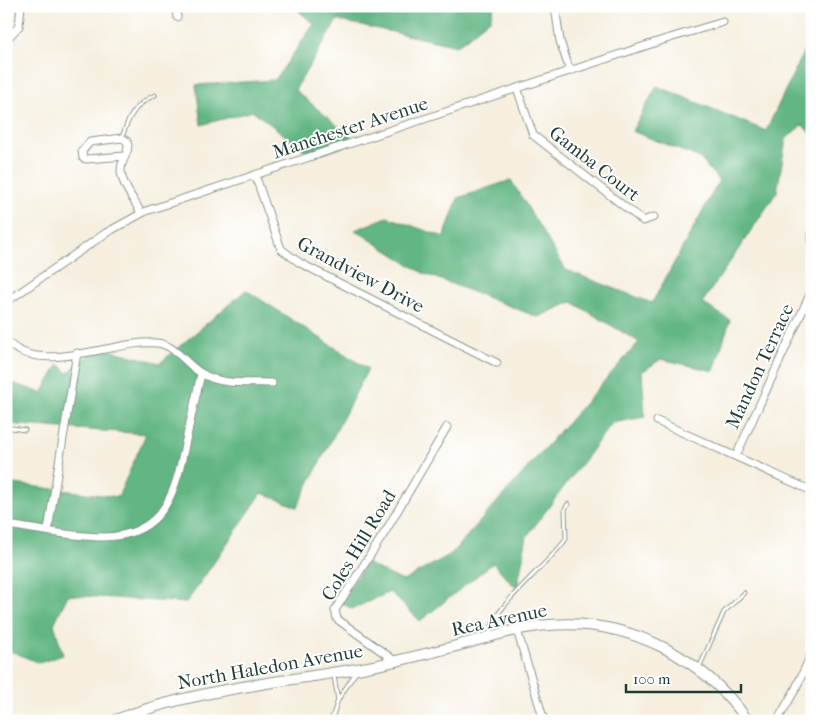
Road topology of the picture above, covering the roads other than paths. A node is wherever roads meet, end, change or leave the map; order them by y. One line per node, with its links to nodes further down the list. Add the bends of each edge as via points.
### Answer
1 (21, 6): 6 (street, via 19,26)
2 (176, 6): 4 (street)
3 (555, 6): 7 (street, via 560,41)
4 (177, 16)
5 (723, 22): 7 (street, Manchester Avenue)
6 (6, 40)
7 (570, 71): 8 (street, Manchester Avenue)
8 (517, 88): 12 (street, Manchester Avenue); 14 (street, Gamba Court, via 533,135 643,221)
9 (155, 95): 10 (lane, via 133,111)
10 (122, 138): 11 (street, via 128,143); 11 (street, via 90,142 83,146 82,155 86,159)
11 (125, 156): 13 (street, via 121,174)
12 (255, 175): 13 (street, Manchester Avenue); 21 (street, Grandview Drive, via 285,253)
13 (141, 213): 18 (street, Manchester Avenue, via 106,233)
14 (654, 217)
15 (812, 233): 16 (street)
16 (812, 248)
17 (812, 290): 28 (street, Mandon Terrace)
18 (6, 302)
19 (6, 340): 20 (street, via 26,355)
20 (77, 353): 22 (street, via 159,343 176,351); 32 (street)
21 (497, 363)
22 (201, 374): 23 (street, via 220,381); 32 (street, via 179,474 171,499 160,515 136,530 104,537)
23 (272, 383)
24 (657, 421): 28 (street)
25 (6, 427): 27 (lane)
26 (447, 427): 38 (street, Coles Hill Road, via 386,532 335,610 337,619)
27 (25, 430)
28 (736, 456): 29 (street)
29 (812, 491)
30 (568, 504): 35 (lane, via 565,509 566,540 496,616 490,628)
31 (6, 525): 32 (street)
32 (48, 530)
33 (744, 593): 40 (lane, via 724,612)
34 (518, 630): 35 (street, Rea Avenue); 40 (street, Rea Avenue, via 577,625 624,632 662,647); 45 (street)
35 (491, 636): 36 (street, Rea Avenue)
36 (435, 651): 38 (street, North Haledon Avenue)
37 (812, 653): 47 (street)
38 (395, 661): 39 (street, North Haledon Avenue)
39 (357, 669): 41 (street, North Haledon Avenue); 42 (lane)
40 (699, 669): 46 (street, Rea Avenue, via 735,703)
41 (333, 673): 42 (lane); 43 (street, North Haledon Avenue, via 195,696)
42 (338, 700): 44 (lane)
43 (113, 721)
44 (331, 721)
45 (544, 721)
46 (748, 721)
47 (777, 721)

